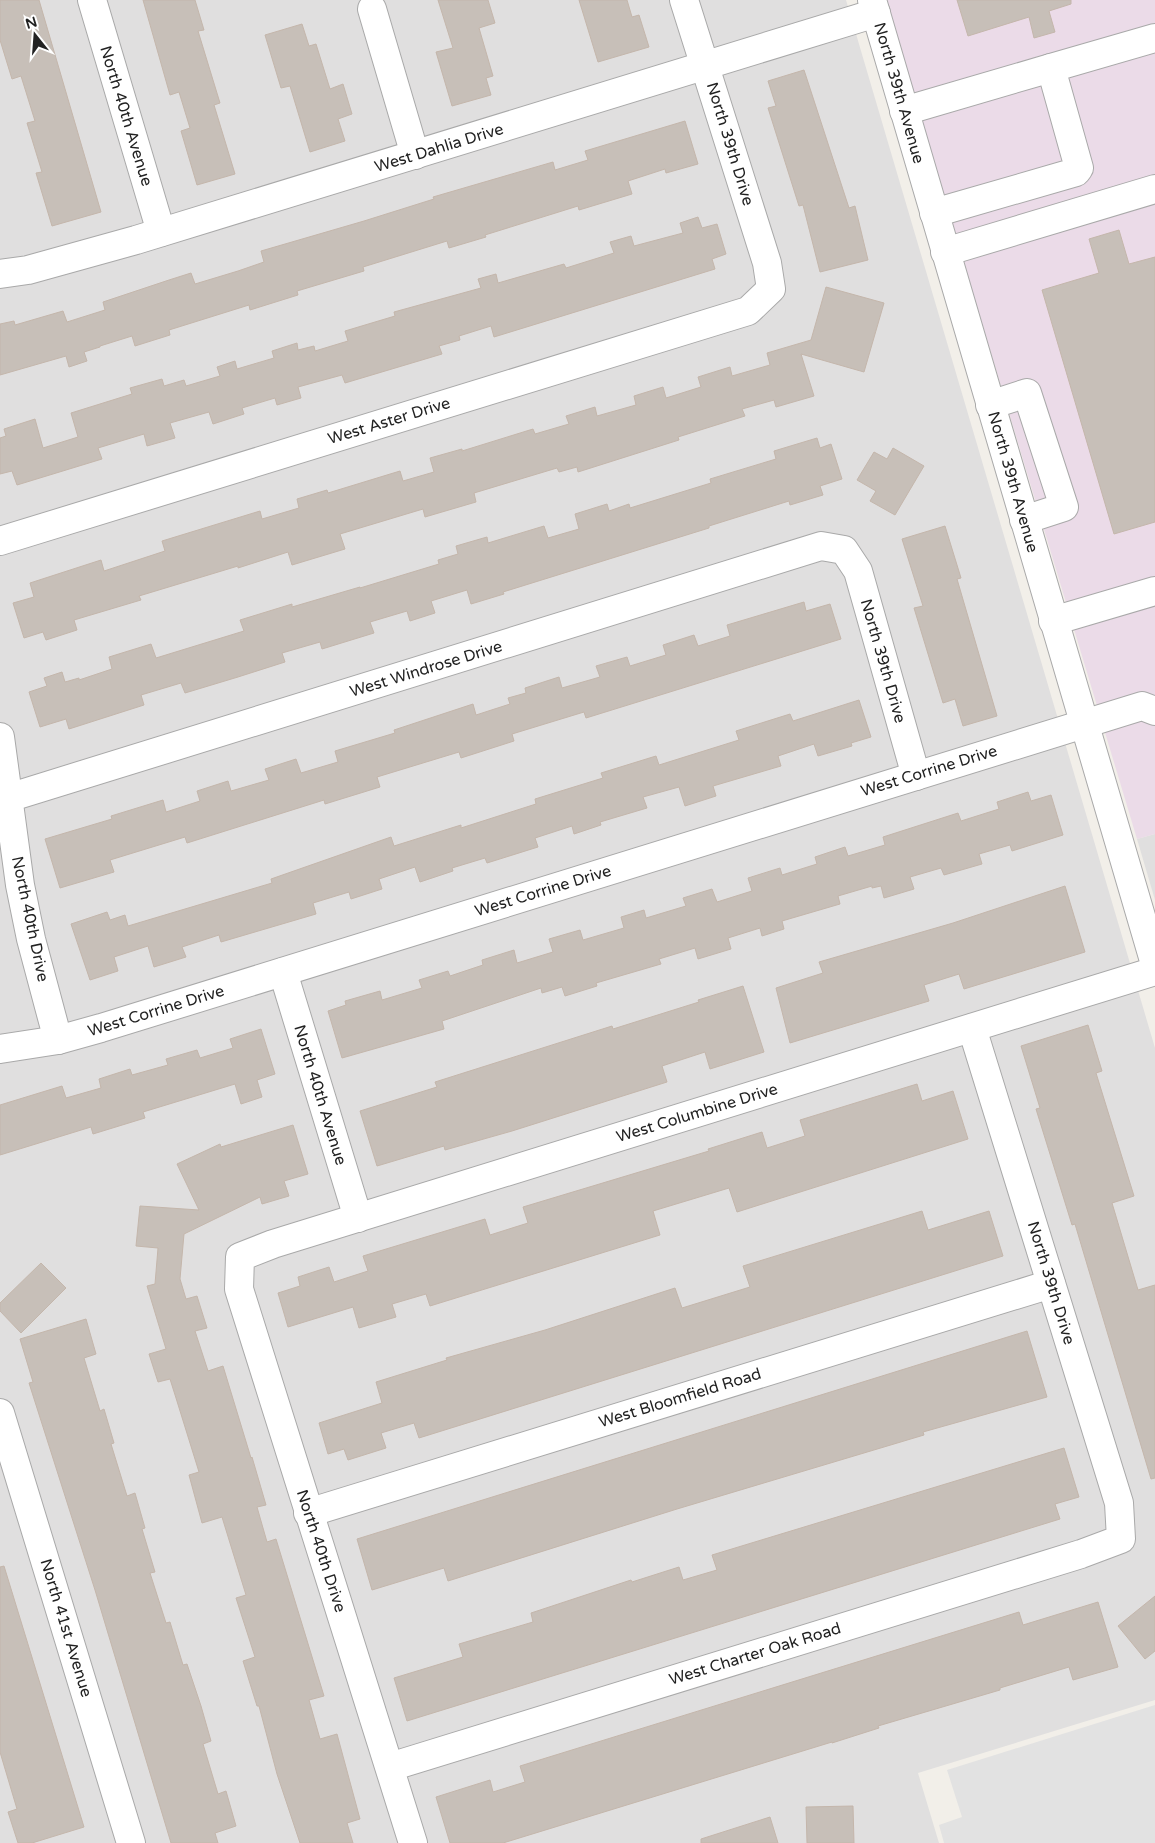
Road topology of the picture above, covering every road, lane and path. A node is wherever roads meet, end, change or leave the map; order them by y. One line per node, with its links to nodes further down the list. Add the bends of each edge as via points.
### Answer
1 (92, 0): 12 (street, North 40th Avenue)
2 (684, 0): 6 (street, North 39th Drive)
3 (874, 6): 6 (street, West Dahlia Drive); 8 (street, North 39th Avenue)
4 (372, 9): 9 (street)
5 (1155, 38): 7 (street)
6 (705, 65): 9 (street, West Dahlia Drive); 15 (street, North 39th Drive, via 767,263)
7 (1051, 68): 8 (street); 11 (street, via 1079,168 1076,172)
8 (904, 111): 11 (street, North 39th Avenue)
9 (415, 155): 12 (street, West Dahlia Drive)
10 (1155, 189): 13 (street)
11 (934, 213): 13 (street, North 39th Avenue)
12 (161, 232): 14 (street, West Dahlia Drive, via 28,270)
13 (946, 252): 16 (street, North 39th Avenue)
14 (0, 274)
15 (771, 290): 18 (street, West Aster Drive, via 748,311)
16 (990, 405): 17 (street, North 39th Avenue); 17 (street, via 1028,393 1064,507)
17 (1024, 520): 21 (street, North 39th Avenue)
18 (0, 542)
19 (844, 550): 25 (street, North 39th Drive, via 858,572); 26 (street, West Windrose Drive, via 821,546)
20 (1155, 591): 21 (street)
21 (1053, 621): 23 (street, North 39th Avenue)
22 (1155, 711): 23 (street, West Corrine Drive, via 1142,706)
23 (1083, 724): 25 (street, West Corrine Drive); 27 (street, North 39th Avenue)
24 (0, 737): 26 (street, North 40th Drive)
25 (916, 776): 29 (street, West Corrine Drive)
26 (8, 798): 31 (street, North 40th Drive, via 22,894)
27 (1155, 964)
28 (1155, 971): 30 (street, West Columbine Drive)
29 (283, 972): 31 (street, West Corrine Drive); 33 (street, North 40th Avenue)
30 (972, 1028): 33 (street, West Columbine Drive); 35 (street, North 39th Drive)
31 (58, 1040): 32 (street, West Corrine Drive)
32 (0, 1049)
33 (358, 1218): 34 (street, West Columbine Drive)
34 (240, 1257): 37 (street, North 40th Drive, via 239,1289)
35 (1051, 1284): 37 (street, West Bloomfield Road); 38 (street, North 39th Drive, via 1119,1504)
36 (0, 1413): 40 (street, North 41st Avenue)
37 (308, 1513): 39 (street, North 40th Drive)
38 (1121, 1539): 39 (street, West Charter Oak Road)
39 (390, 1767): 41 (street, North 40th Drive)
40 (131, 1843)
41 (413, 1843)

